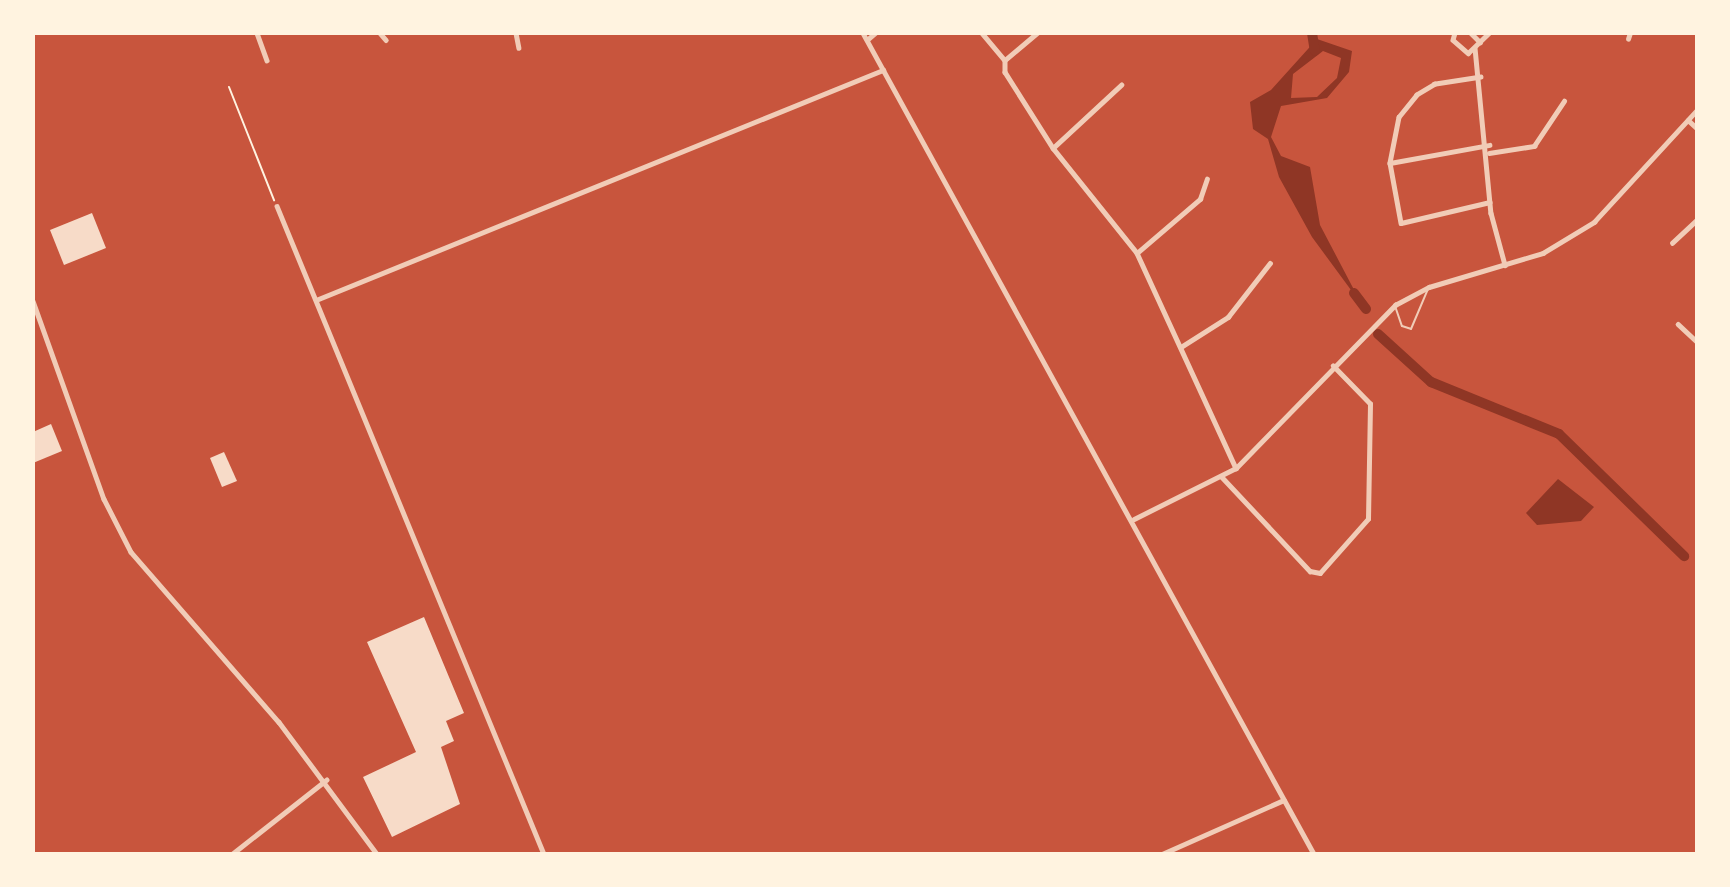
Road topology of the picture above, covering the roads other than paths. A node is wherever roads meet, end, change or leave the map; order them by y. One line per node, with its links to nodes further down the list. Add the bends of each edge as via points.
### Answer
1 (257, 33): 16 (street)
2 (380, 33): 11 (street)
3 (516, 33): 14 (street)
4 (863, 33): 12 (street)
5 (875, 33): 12 (street)
6 (982, 33): 17 (street)
7 (1037, 33): 17 (street)
8 (1455, 33): 15 (street, via 1463,50)
9 (1471, 33): 13 (street)
10 (1489, 33): 13 (street)
11 (386, 40)
12 (867, 40): 18 (street)
13 (1480, 42): 15 (street)
14 (519, 48)
15 (1475, 48): 19 (street)
16 (267, 60)
17 (1005, 60): 26 (street, via 1004,72)
18 (883, 70): 38 (street); 47 (street)
19 (1481, 77): 25 (street); 28 (street, via 1435,84 1417,95 1399,117)
20 (1121, 85): 26 (street)
21 (1564, 101): 27 (street, via 1534,146)
22 (1697, 110): 23 (street)
23 (1688, 120): 24 (street); 36 (street, via 1594,222 1543,253)
24 (1697, 128)
25 (1489, 145): 27 (street); 28 (street, via 1438,149)
26 (1053, 148): 34 (street)
27 (1489, 153): 30 (street)
28 (1390, 163): 30 (street, via 1401,223)
29 (1207, 179): 34 (street, via 1200,199)
30 (1490, 202): 36 (street)
31 (277, 205): 38 (street)
32 (1697, 220): 33 (street)
33 (1672, 243)
34 (1137, 253): 43 (street)
35 (1269, 263): 43 (street, via 1228,317)
36 (1505, 265): 37 (street)
37 (1429, 286): 40 (street); 40 (lane, via 1411,329 1402,326)
38 (316, 300): 52 (street)
39 (33, 301): 48 (street, via 104,499 131,552)
40 (1395, 305): 44 (street)
41 (1678, 324): 42 (street)
42 (1697, 342)
43 (1181, 347): 45 (street)
44 (1333, 366): 45 (street); 46 (street, via 1370,404 1368,519 1320,573 1310,571)
45 (1236, 468): 46 (street)
46 (1222, 477): 47 (street)
47 (1134, 519): 49 (street)
48 (326, 780): 50 (street); 51 (street)
49 (1284, 800): 53 (street); 54 (street)
50 (232, 854)
51 (377, 854)
52 (544, 854)
53 (1162, 854)
54 (1314, 854)

